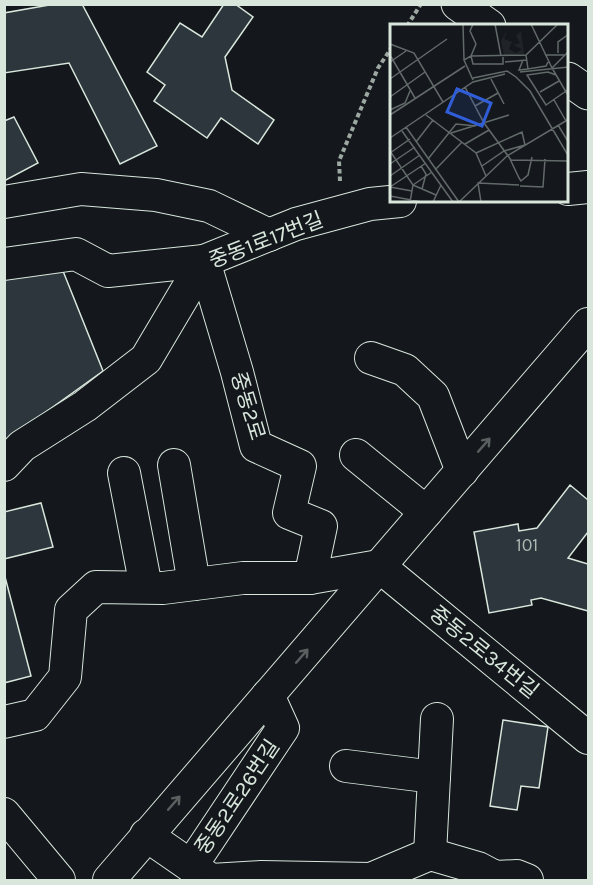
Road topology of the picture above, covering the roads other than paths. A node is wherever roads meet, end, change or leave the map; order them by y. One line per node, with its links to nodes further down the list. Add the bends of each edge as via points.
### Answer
1 (458, 4): 2 (main road)
2 (486, 24)
3 (569, 80): 4 (main road)
4 (588, 93)
5 (588, 187): 6 (street)
6 (569, 189)
7 (4, 202): 9 (street, via 81,189 156,195 209,206)
8 (390, 202): 9 (street, 중동1로17번길, via 296,224)
9 (269, 235): 10 (street, 중동1로17번길)
10 (204, 261): 11 (street, via 108,272 76,254); 15 (street, 중동1로17번길, via 146,359 85,406 22,446); 21 (street, 중동2로, via 256,446 300,466 289,513 321,526)
11 (4, 264)
12 (588, 324): 17 (street, one-way to 12)
13 (371, 358): 17 (street, via 405,370 433,396)
14 (356, 455): 19 (street)
15 (4, 465)
16 (174, 465): 22 (street)
17 (462, 471): 19 (street)
18 (124, 473): 23 (street)
19 (426, 512): 20 (street)
20 (380, 566): 21 (street); 24 (street, one-way to 20); 27 (street, 중동2로34번길)
21 (310, 578): 22 (street, via 243,578)
22 (194, 584): 23 (street)
23 (146, 587): 26 (street, via 96,587 71,610 65,677 36,715)
24 (268, 695): 31 (street, one-way to 24); 33 (street, 중동2로26번길, via 283,728)
25 (437, 719): 29 (street)
26 (4, 722)
27 (588, 738)
28 (346, 766): 29 (street)
29 (434, 777): 32 (street)
30 (4, 814): 35 (street)
31 (146, 836): 33 (street, 중동2로26번길); 36 (street)
32 (430, 854): 34 (street, via 495,877); 37 (street, 중동2로26번길)
33 (190, 866): 37 (street, 중동2로26번길, via 211,880)
34 (521, 879)
35 (59, 880)
36 (109, 880)
37 (371, 880)

